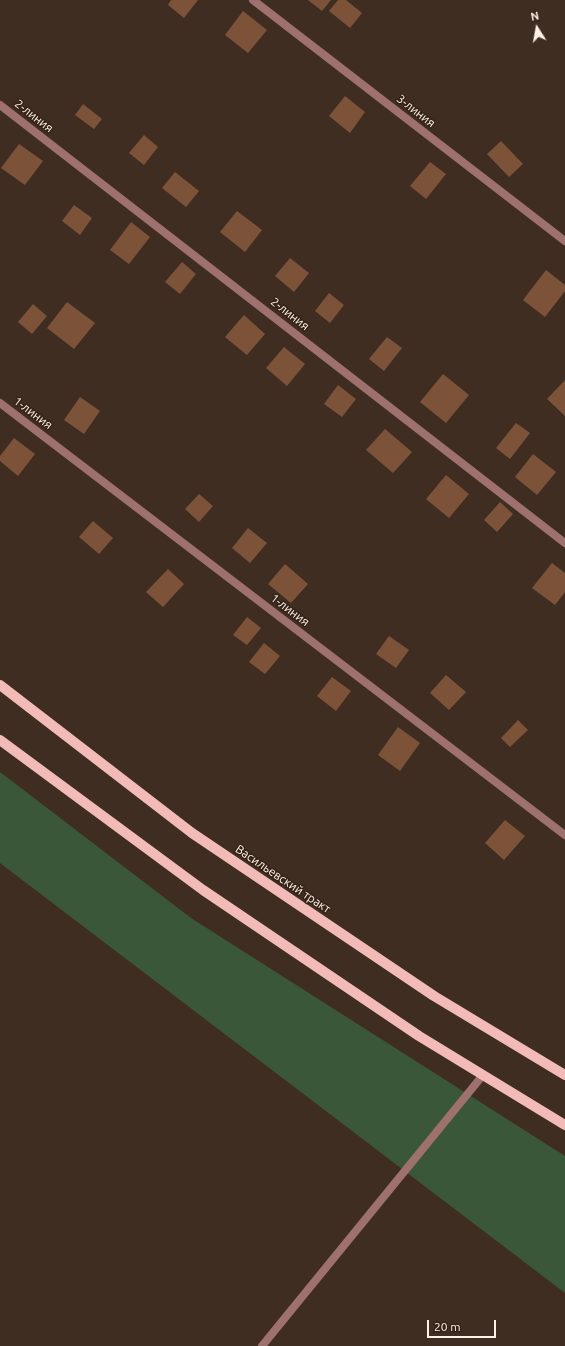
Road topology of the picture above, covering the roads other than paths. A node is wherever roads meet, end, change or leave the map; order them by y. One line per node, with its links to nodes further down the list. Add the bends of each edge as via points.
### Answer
1 (253, 0): 3 (street, 3-линия)
2 (0, 105): 5 (street, 2-линия)
3 (565, 241)
4 (0, 403): 8 (street, 1-линия)
5 (565, 543)
6 (0, 685): 10 (main road, Васильевский тракт, via 192,833 434,996)
7 (0, 740): 9 (main road, via 203,890 420,1036)
8 (565, 836)
9 (483, 1074): 11 (main road); 12 (street)
10 (565, 1075)
11 (565, 1124)
12 (262, 1346)

